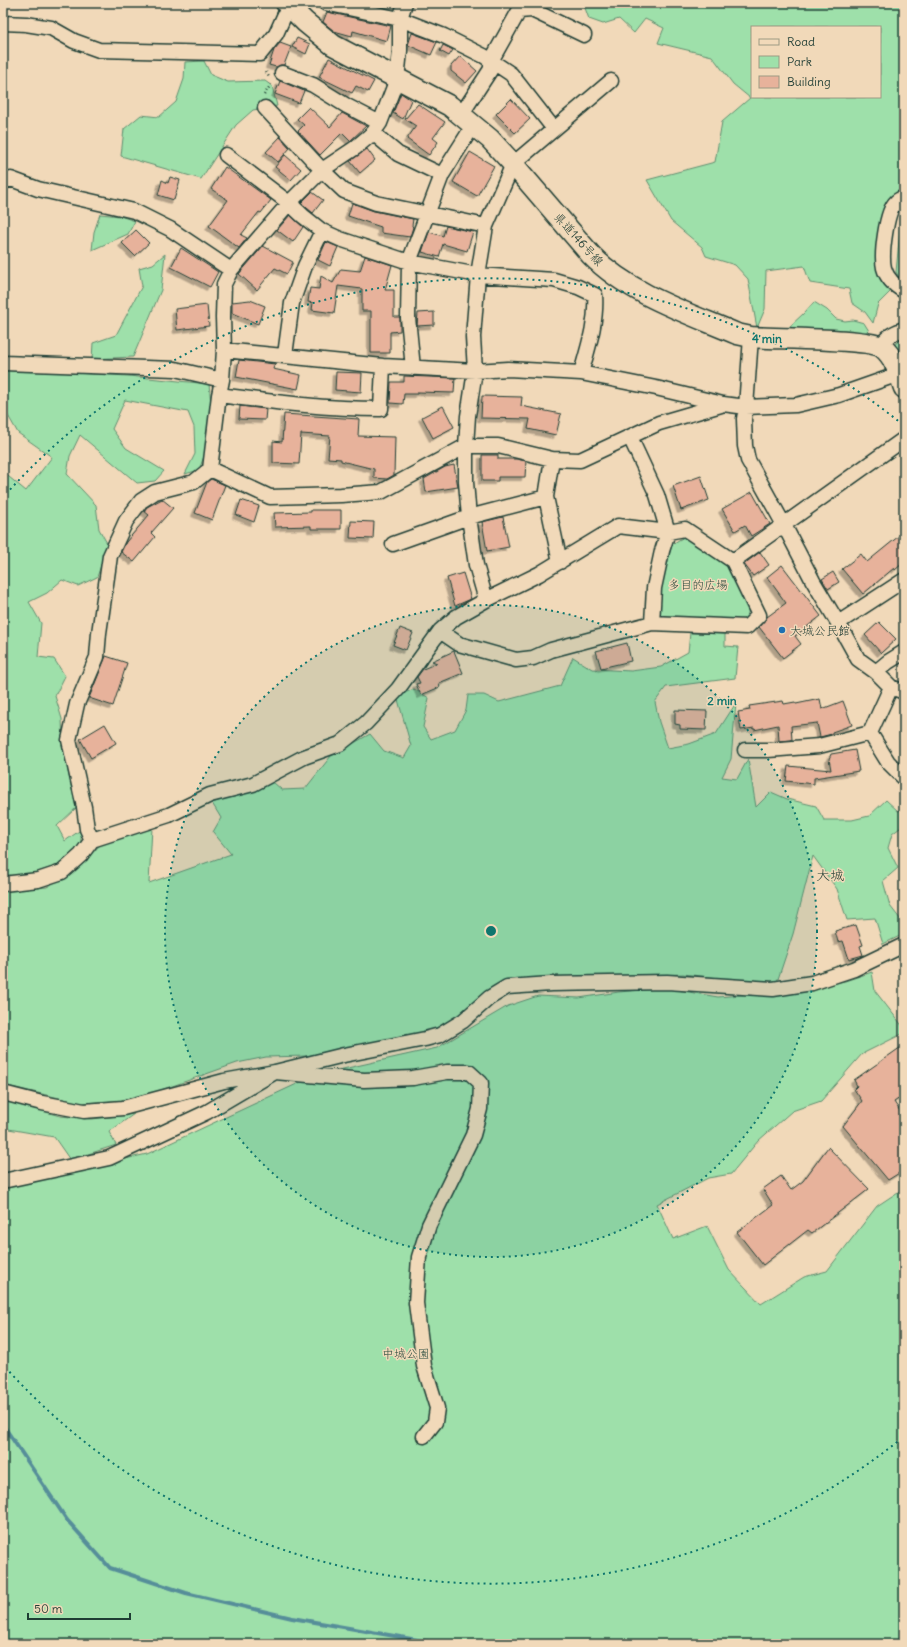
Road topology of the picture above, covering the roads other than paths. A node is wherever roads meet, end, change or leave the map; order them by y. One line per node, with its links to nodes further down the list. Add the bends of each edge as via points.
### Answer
1 (325, 3): 4 (street)
2 (405, 3): 4 (street)
3 (290, 4): 5 (street, via 276,34 260,54 99,50 74,41 51,28); 9 (main road, 県道146号線, via 305,22 333,45)
4 (400, 19): 7 (street, via 444,36); 9 (street)
5 (3, 23)
6 (584, 35): 7 (street, via 532,10 519,11)
7 (491, 61): 12 (street, via 491,69); 14 (street, via 511,74)
8 (282, 73): 13 (street, via 313,85)
9 (397, 79): 12 (main road, 県道146号線, via 443,102); 13 (street)
10 (611, 81): 14 (street)
11 (265, 108): 17 (street)
12 (467, 120): 16 (main road, 県道146号線); 18 (street)
13 (376, 128): 17 (street, via 355,148); 18 (street, via 398,154)
14 (554, 129): 16 (street)
15 (226, 155): 21 (street)
16 (514, 164): 23 (street); 30 (main road, 県道146号線, via 571,234 601,265 621,280 654,298 737,334)
17 (322, 170): 21 (street); 22 (street, via 344,191 376,203)
18 (442, 175): 22 (street)
19 (3, 182): 26 (street, via 11,179 38,189 134,211 170,229)
20 (904, 197): 28 (street, via 895,202 889,215 883,257 884,269 889,278 895,286)
21 (289, 203): 24 (street); 26 (street)
22 (427, 213): 23 (street); 25 (street)
23 (486, 226): 27 (street)
24 (322, 231): 25 (street); 33 (street, via 305,266 292,303)
25 (409, 262): 27 (street); 36 (street, via 408,318)
26 (231, 270): 32 (street, via 224,284)
27 (478, 275): 37 (street, via 473,337); 38 (street, via 554,280 595,295 593,327)
28 (904, 291)
29 (904, 329): 31 (street, via 892,333)
30 (751, 337): 31 (main road, 県道146号線, via 862,342); 43 (street)
31 (881, 346): 40 (main road, via 894,361)
32 (224, 350): 33 (street); 39 (street)
33 (285, 355): 35 (street)
34 (3, 363): 39 (street, via 174,369)
35 (383, 366): 36 (street); 41 (street, via 381,410 344,409)
36 (413, 368): 37 (street)
37 (475, 371): 38 (street, via 508,369); 46 (street)
38 (581, 373): 42 (street)
39 (222, 380): 41 (street)
40 (901, 381): 43 (street, via 796,405)
41 (219, 395): 48 (street)
42 (723, 404): 43 (street); 44 (street, via 659,424)
43 (746, 407): 51 (street, via 745,446 748,460)
44 (630, 437): 47 (street, via 580,460); 52 (street, via 657,495)
45 (904, 439): 51 (street)
46 (466, 446): 47 (street, via 498,446); 48 (street, via 381,492 270,497); 50 (street)
47 (552, 459): 49 (street)
48 (210, 469): 68 (street, via 194,482 155,492 141,500 126,521 110,556 98,633 97,658 77,704 69,740 87,829)
49 (546, 497): 50 (street); 55 (street)
50 (469, 516): 53 (street); 57 (street, via 476,565)
51 (784, 525): 54 (street); 59 (street)
52 (668, 532): 54 (street, via 684,529); 55 (street, via 618,526); 58 (street, via 654,588)
53 (393, 544)
54 (733, 561): 58 (street, via 759,615 747,627)
55 (560, 562): 57 (street)
56 (904, 580): 59 (street)
57 (486, 600): 60 (street, via 456,617)
58 (652, 623): 60 (street, via 551,650 533,658 516,660 459,644)
59 (838, 623): 62 (street, via 858,659)
60 (440, 631): 68 (street, via 398,689 366,723 340,744 304,757 253,784 210,795 169,815)
61 (904, 652): 62 (street)
62 (876, 672): 63 (street)
63 (890, 688): 64 (street); 65 (street)
64 (904, 692)
65 (870, 733): 66 (street, via 819,746); 67 (street, via 888,762)
66 (745, 750)
67 (904, 778)
68 (92, 840): 69 (street, via 81,855 62,872 38,880)
69 (3, 884)
70 (904, 945): 71 (street, via 854,969 812,983 773,989 667,982 507,987 489,998 463,1021 440,1035)
71 (275, 1072): 72 (street, via 224,1081 124,1108 84,1110); 73 (street, via 207,1112 109,1158); 74 (street, via 364,1080 469,1072 481,1084 480,1109 473,1135 429,1224 419,1257 416,1303 424,1366 437,1408 435,1422)
72 (3, 1093)
73 (3, 1180)
74 (424, 1436)

